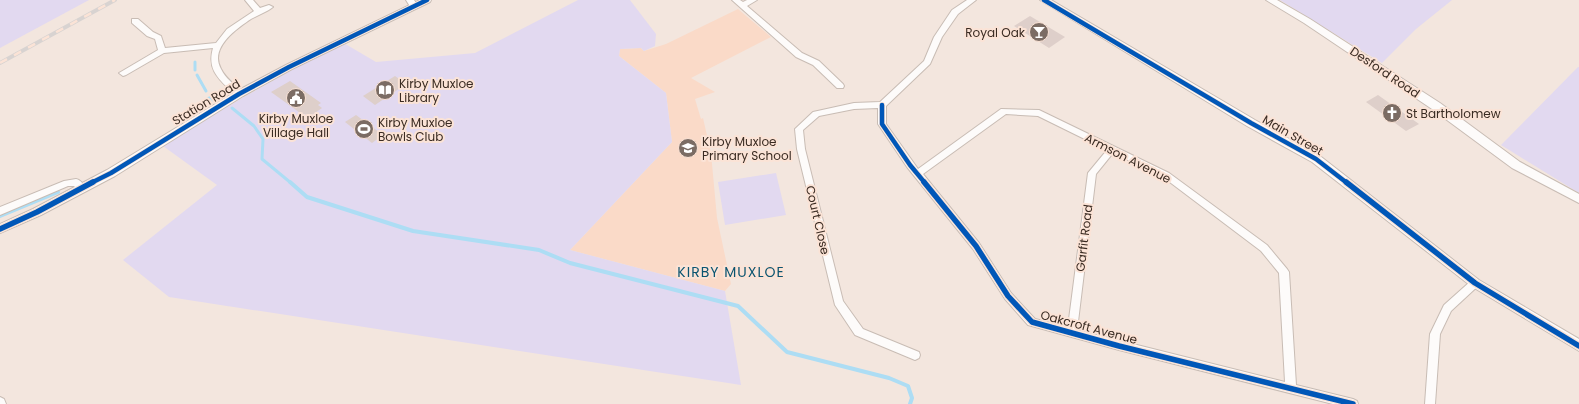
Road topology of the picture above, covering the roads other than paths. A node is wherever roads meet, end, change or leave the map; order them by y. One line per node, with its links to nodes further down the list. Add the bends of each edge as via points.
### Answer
1 (249, 0): 10 (street)
2 (427, 0): 8 (street, Station Road)
3 (753, 0): 7 (street)
4 (972, 0): 17 (street, via 955,12 938,37 927,62)
5 (1044, 0): 24 (street, Main Street, via 1316,159)
6 (1270, 0): 21 (street, Desford Road, via 1368,60 1516,165)
7 (739, 2): 15 (street, via 799,56 816,63)
8 (412, 3): 16 (street, Station Road)
9 (269, 7): 10 (street)
10 (258, 12): 12 (street, via 227,34)
11 (135, 21): 13 (street, via 158,38)
12 (217, 45): 13 (street); 16 (street, via 213,57 216,70)
13 (162, 51): 14 (street)
14 (123, 73)
15 (840, 86)
16 (239, 94): 20 (street, Station Road)
17 (882, 105): 19 (street, Oakcroft Avenue, via 882,124); 27 (street, Court Close, via 854,106 816,114 800,129 801,149 838,302 860,332)
18 (1112, 149): 19 (street, Armson Avenue, via 1039,113 1004,111); 25 (street, Garfit Road, via 1092,173); 28 (street, Armson Avenue, via 1166,175 1264,248 1284,272)
19 (918, 173): 25 (street, Oakcroft Avenue, via 976,246 1008,296 1032,322)
20 (82, 189): 22 (street, via 76,182 67,183); 23 (street, Station Road)
21 (1579, 199)
22 (0, 211)
23 (0, 229)
24 (1475, 283): 26 (street, Main Street); 30 (street, via 1447,308 1435,334)
25 (1072, 333): 28 (street, Oakcroft Avenue)
26 (1579, 346)
27 (915, 355)
28 (1290, 389): 29 (street, Oakcroft Avenue)
29 (1353, 404)
30 (1430, 404)

